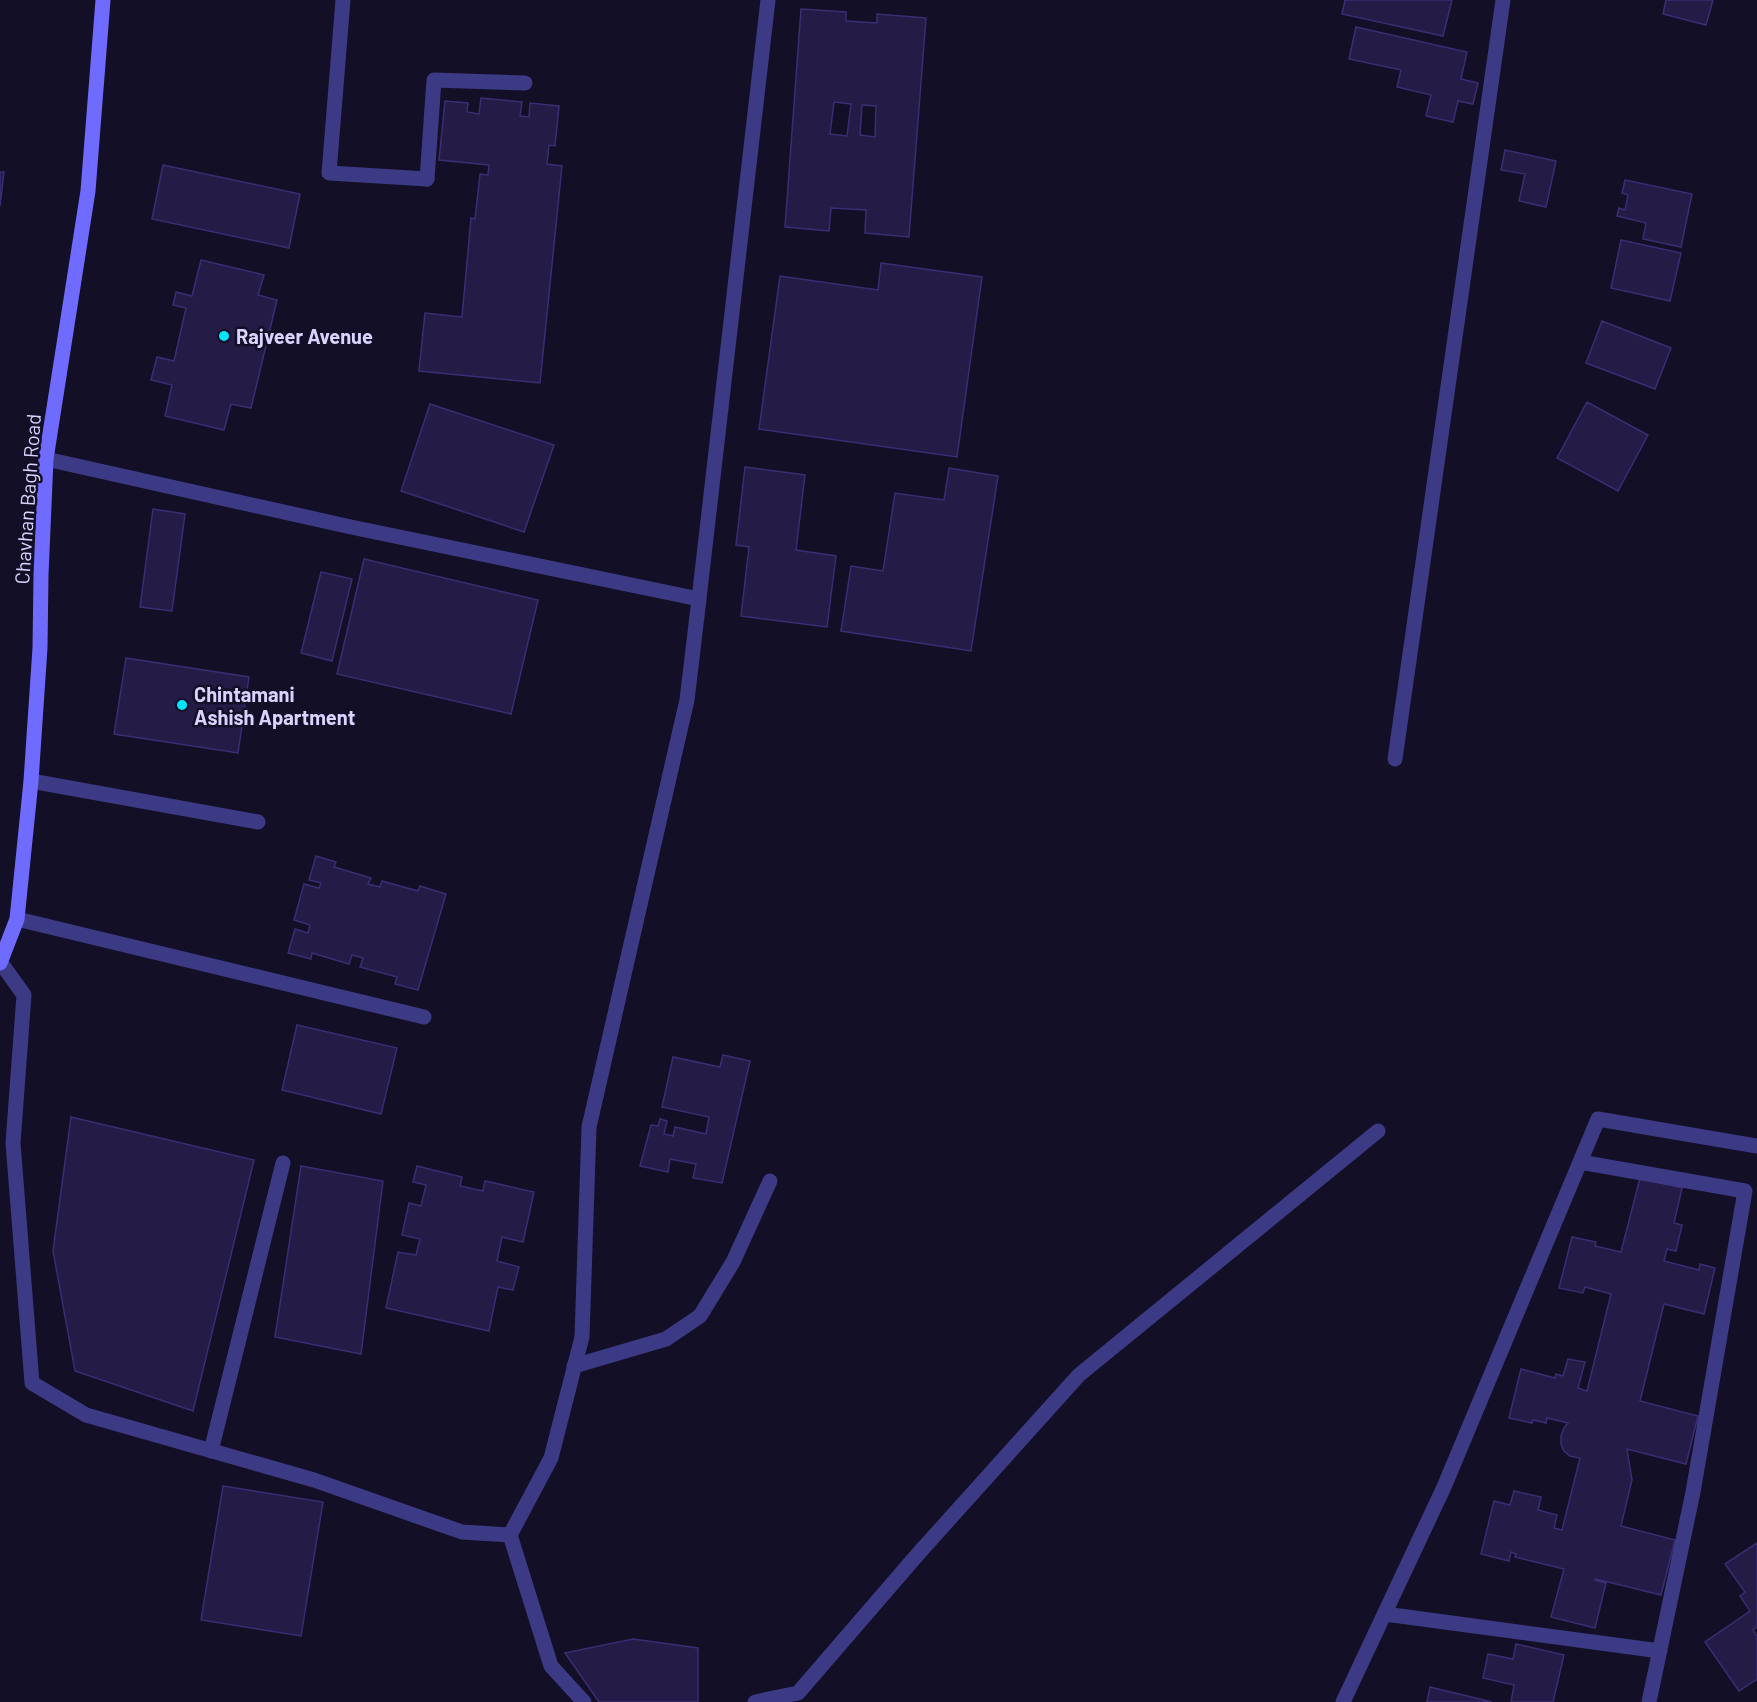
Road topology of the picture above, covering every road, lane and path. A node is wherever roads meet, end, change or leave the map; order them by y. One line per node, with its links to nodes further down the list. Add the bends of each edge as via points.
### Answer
1 (103, 0): 6 (street, Chavhan Bagh Road, via 88,191)
2 (343, 0): 5 (street, via 329,173 427,179 434,80)
3 (768, 0): 7 (street)
4 (1503, 0): 8 (street)
5 (525, 83)
6 (46, 459): 7 (street); 9 (street, Chavhan Bagh Road)
7 (699, 599): 19 (street, via 687,700 589,1127 582,1337)
8 (1395, 759)
9 (31, 781): 10 (street); 11 (street, Chavhan Bagh Road)
10 (258, 822)
11 (17, 919): 12 (street, Chavhan Bagh Road); 13 (street)
12 (1, 963): 20 (street, via 24,995 13,1143 32,1383 86,1415)
13 (424, 1017)
14 (1378, 1131): 25 (street, via 1079,1375 798,1693)
15 (1757, 1146): 16 (street, via 1598,1119)
16 (1580, 1162): 22 (street, via 1444,1487); 23 (street, via 1745,1191 1694,1492)
17 (283, 1163): 20 (street)
18 (770, 1180): 19 (street, via 733,1262 700,1316 666,1339)
19 (574, 1366): 21 (street, via 551,1458)
20 (211, 1451): 21 (street, via 314,1480 462,1532)
21 (510, 1535): 24 (street, via 551,1666)
22 (1384, 1614): 23 (street); 26 (street)
23 (1660, 1652): 27 (street)
24 (584, 1702)
25 (755, 1702)
26 (1343, 1702)
27 (1649, 1702)

